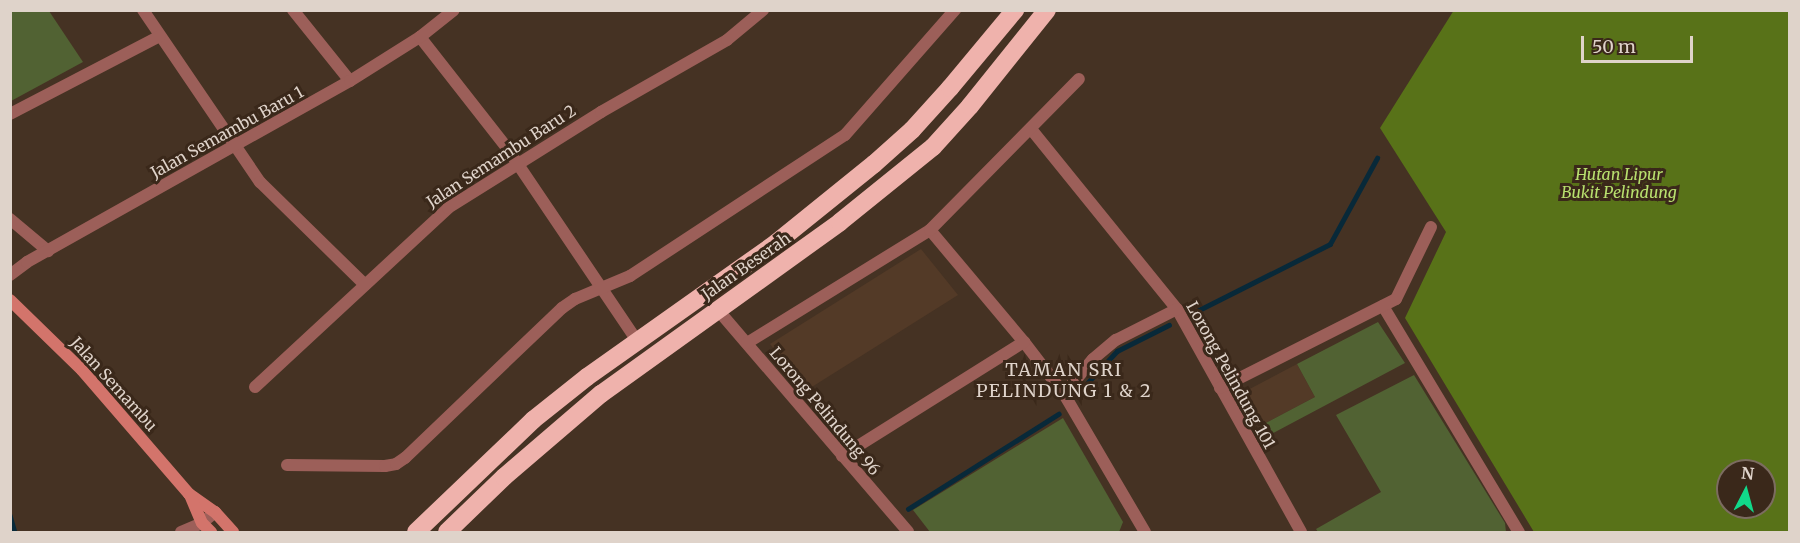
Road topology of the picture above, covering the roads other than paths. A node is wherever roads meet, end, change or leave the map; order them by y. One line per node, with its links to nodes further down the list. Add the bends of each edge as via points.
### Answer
1 (143, 10): 8 (street)
2 (293, 10): 11 (street)
3 (454, 10): 9 (street, Jalan Semambu Baru 1)
4 (763, 10): 15 (street, Jalan Semambu Baru 2, via 727,40)
5 (955, 10): 22 (street, via 845,135 630,276)
6 (1047, 10): 26 (highway, Jalan Beserah, via 933,147 840,222)
7 (1009, 13): 27 (highway, Jalan Beserah, via 920,122 874,164 776,243)
8 (160, 36): 12 (street); 14 (street)
9 (420, 37): 11 (street, Jalan Semambu Baru 1); 15 (street)
10 (1079, 79): 13 (street)
11 (350, 81): 14 (street, Jalan Semambu Baru 1)
12 (10, 114)
13 (1030, 129): 18 (street); 25 (street, Lorong Pelindung 101)
14 (236, 147): 19 (street, Jalan Semambu Baru 1); 21 (street, via 261,182)
15 (516, 164): 21 (street, Jalan Semambu Baru 2, via 432,220); 22 (street)
16 (10, 219): 19 (street)
17 (1431, 227): 24 (street, via 1396,299)
18 (930, 230): 28 (street); 29 (street)
19 (48, 251): 20 (street, Jalan Semambu Baru 1)
20 (10, 275)
21 (365, 285): 30 (street, Jalan Semambu Baru 2)
22 (601, 288): 27 (street); 35 (street, via 562,308 396,464)
23 (10, 300): 36 (main road, Jalan Semambu, via 82,370)
24 (1383, 306): 31 (street); 47 (street)
25 (1177, 309): 31 (street, Lorong Pelindung 101); 32 (street, via 1116,340 1093,359)
26 (718, 310): 29 (street, Lorong Pelindung 96); 33 (highway, Jalan Beserah, via 601,394)
27 (638, 342): 41 (highway, Jalan Beserah, via 533,420)
28 (1024, 342): 32 (street); 34 (street)
29 (747, 343): 34 (street, Lorong Pelindung 96)
30 (255, 387)
31 (1220, 387): 46 (street, Lorong Pelindung 101)
32 (1064, 394): 45 (street)
33 (548, 438): 42 (highway, Jalan Beserah); 43 (highway)
34 (842, 456): 44 (street, Lorong Pelindung 96)
35 (286, 465)
36 (189, 494): 37 (main road, Jalan Semambu); 38 (main road, Jalan Semambu)
37 (215, 512): 38 (street); 40 (main road, Jalan Semambu)
38 (207, 528): 39 (street)
39 (181, 532)
40 (233, 532)
41 (416, 532)
42 (447, 532)
43 (461, 532)
44 (908, 532)
45 (1145, 532)
46 (1301, 532)
47 (1518, 532)

